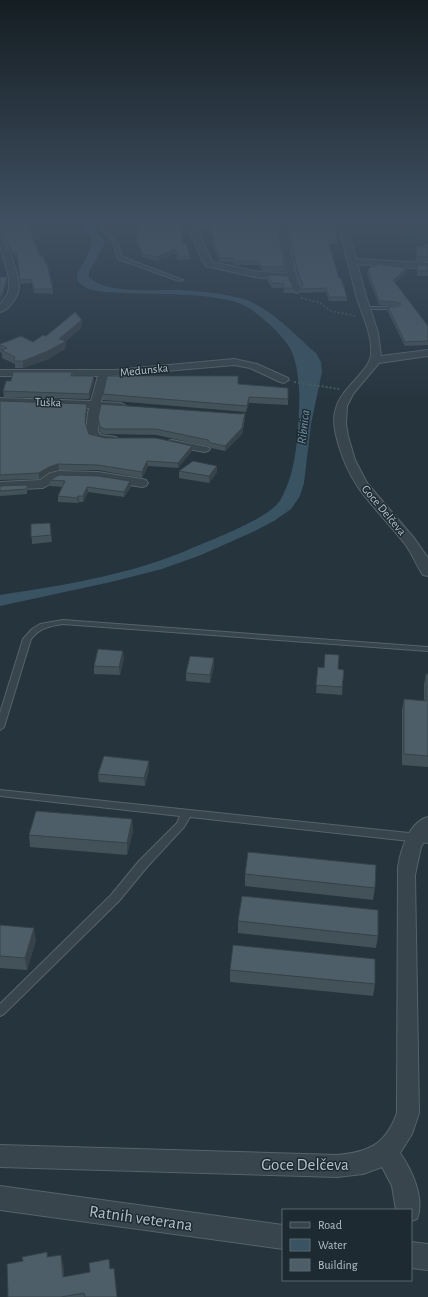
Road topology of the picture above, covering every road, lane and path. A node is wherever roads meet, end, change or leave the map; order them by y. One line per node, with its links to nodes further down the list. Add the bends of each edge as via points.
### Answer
1 (14, 284): 7 (street, via 10,298)
2 (295, 284): 4 (street)
3 (359, 284): 5 (street)
4 (297, 290): 8 (path, via 298,297 320,303 331,311)
5 (366, 308): 6 (lane); 8 (street)
6 (397, 308)
7 (0, 309)
8 (370, 319): 10 (street, via 376,349)
9 (427, 354): 10 (street)
10 (375, 360): 23 (street, Goce Delčeva, via 343,400 340,415 342,436 358,478 369,496 405,534)
11 (0, 373): 12 (street, Medunska)
12 (104, 373): 13 (street, Medunska, via 234,362 253,366); 16 (street)
13 (289, 381): 14 (path)
14 (329, 388)
15 (0, 401): 16 (street, Tuška)
16 (96, 404): 17 (street, Tuška); 18 (street, via 91,433 105,439)
17 (134, 407)
18 (127, 439)
19 (163, 441): 20 (street)
20 (204, 449)
21 (142, 483): 22 (street, via 98,476 60,475 43,484)
22 (0, 486)
23 (428, 572)
24 (428, 649): 25 (lane, via 63,622 49,624 37,628 27,640)
25 (0, 728)
26 (0, 794): 27 (lane)
27 (186, 814): 28 (lane); 29 (lane, via 181,825 143,864 115,898)
28 (424, 833): 30 (street, Goce Delčeva, via 408,853 406,875 408,1113 403,1130 395,1143)
29 (0, 1011)
30 (385, 1152): 31 (street, Goce Delčeva, via 356,1165 337,1166); 33 (street, via 402,1178)
31 (0, 1156)
32 (0, 1198): 34 (street, Ratnih veterana)
33 (408, 1209)
34 (282, 1237)
35 (412, 1254): 36 (street)
36 (428, 1257)

